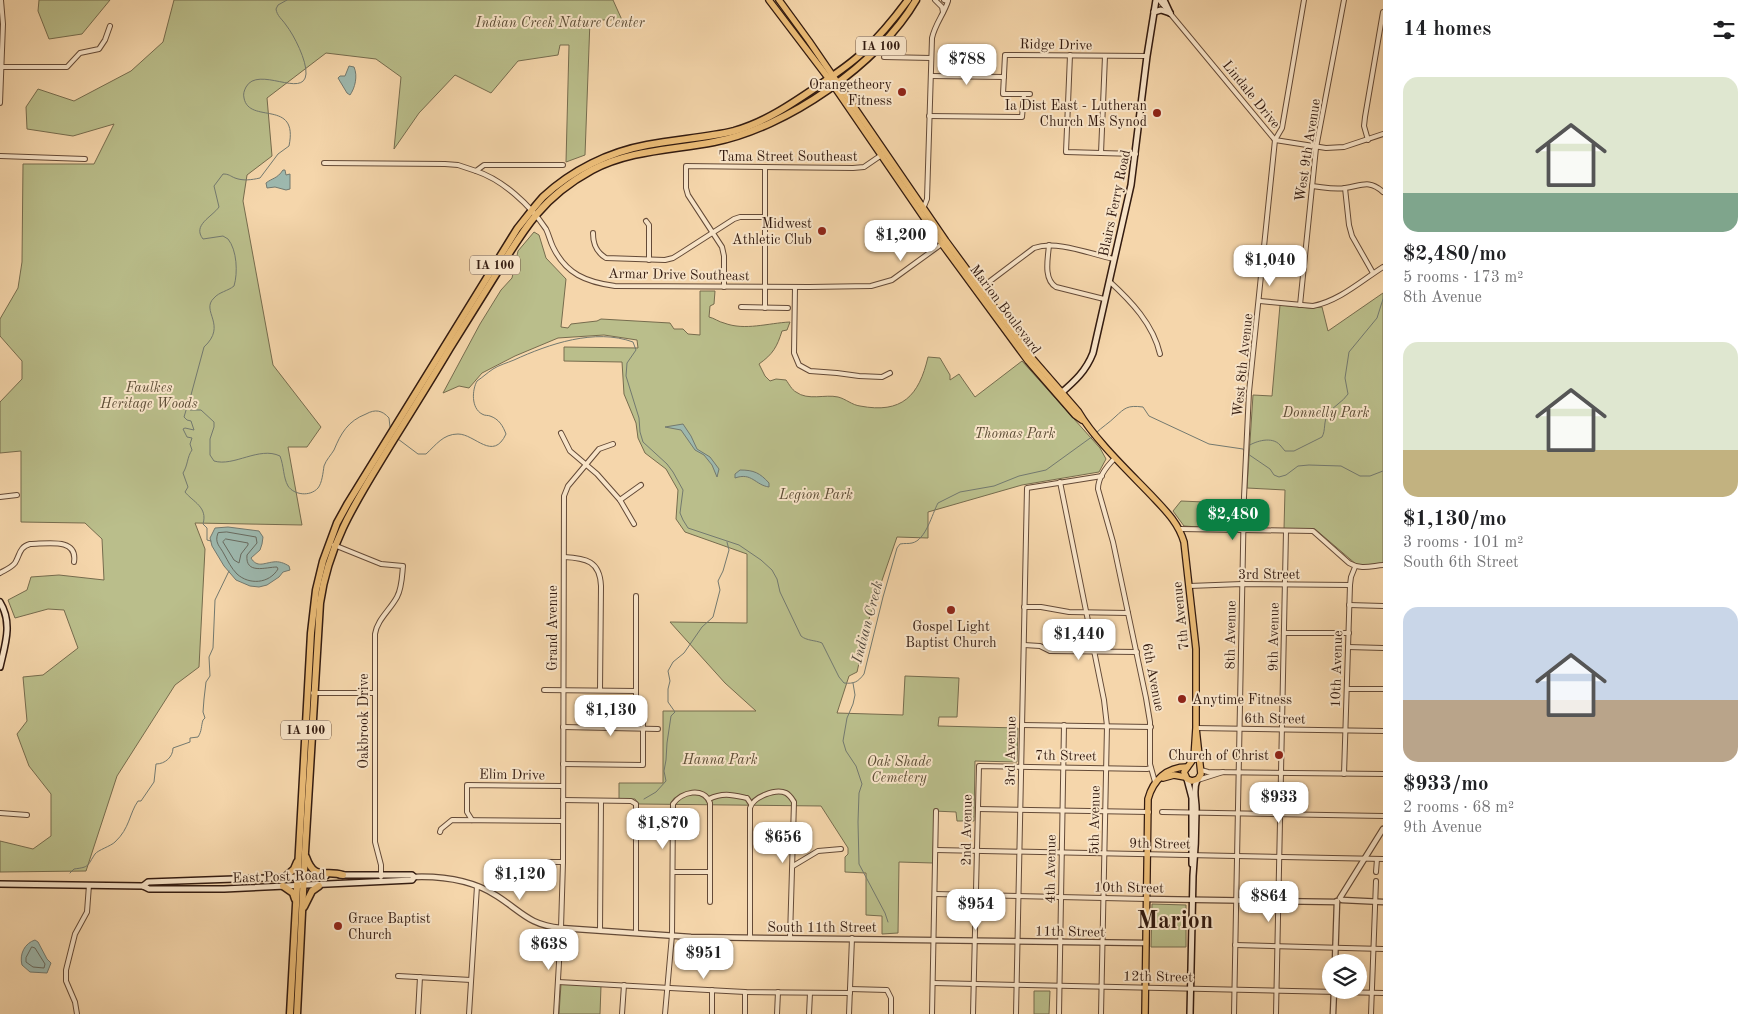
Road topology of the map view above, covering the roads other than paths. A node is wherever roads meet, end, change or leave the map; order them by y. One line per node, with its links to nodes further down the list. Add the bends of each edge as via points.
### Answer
1 (1, 0): 17 (street)
2 (769, 0): 26 (main road)
3 (779, 0): 26 (main road)
4 (908, 0): 26 (highway, IA 100, via 862,54)
5 (916, 0): 27 (highway, IA 100, via 884,44)
6 (935, 0): 15 (street)
7 (944, 0): 15 (street, via 948,1)
8 (1158, 0): 12 (main road, Blairs Ferry Road); 14 (street, Lindale Drive)
9 (1164, 0): 14 (main road)
10 (1304, 0): 33 (street, West 8th Avenue, via 1282,128)
11 (1344, 0): 35 (street, West 9th Avenue)
12 (1154, 12): 14 (main road); 20 (main road, Blairs Ferry Road)
13 (1383, 12): 34 (street, via 1365,117)
14 (1170, 13): 33 (street, Lindale Drive)
15 (944, 14): 22 (street, via 934,30)
16 (110, 26): 23 (street, via 99,49 80,53 67,67)
17 (1, 43): 23 (street)
18 (1070, 55): 19 (street, Ridge Drive); 25 (street, Ridge Drive, via 1005,55); 36 (street, via 1066,152)
19 (1105, 56): 20 (street, Ridge Drive); 36 (street)
20 (1147, 56): 37 (main road, Blairs Ferry Road)
21 (884, 58): 22 (street)
22 (931, 58): 24 (street)
23 (0, 67): 30 (street)
24 (931, 76): 25 (street); 31 (street)
25 (1004, 77): 29 (street, Ridge Drive, via 1003,94)
26 (831, 78): 27 (main road); 51 (highway, IA 100, via 776,114 735,130 608,155 578,171 542,198)
27 (835, 84): 38 (main road); 51 (highway, IA 100, via 781,117 736,137 630,155 606,164 569,184)
28 (1030, 94): 29 (street)
29 (1024, 95): 31 (street, via 1024,115 1020,118)
30 (0, 103)
31 (929, 116): 47 (street)
32 (1383, 134): 34 (street, Lindale Drive)
33 (1275, 140): 35 (street, Lindale Drive); 68 (street, West 8th Avenue)
34 (1368, 140): 35 (street, Lindale Drive, via 1344,147)
35 (1318, 146): 45 (street, West 9th Avenue)
36 (1101, 153): 37 (street)
37 (1136, 154): 59 (main road, Blairs Ferry Road)
38 (883, 155): 43 (street, Tama Street Southeast, via 864,167); 49 (main road, Marion Boulevard); 50 (main road, Marion Boulevard)
39 (0, 156): 40 (street)
40 (85, 160)
41 (324, 163): 44 (street, via 445,164)
42 (563, 165): 44 (street, via 484,165)
43 (765, 167): 52 (street); 54 (street, Tama Street Southeast, via 686,166 688,195)
44 (476, 171): 51 (street, via 500,183)
45 (1312, 186): 46 (street); 69 (street, West 9th Avenue)
46 (1345, 188): 48 (street, via 1370,184); 61 (street, via 1352,236)
47 (927, 190): 49 (street, via 925,197); 50 (street)
48 (1383, 192)
49 (918, 202): 50 (main road, Marion Boulevard)
50 (922, 210): 56 (main road, Marion Boulevard)
51 (534, 213): 63 (street, Armar Drive Southeast, via 561,262 581,278 615,286); 92 (highway, IA 100, via 377,462)
52 (765, 217): 54 (street, via 734,219); 64 (street)
53 (646, 221): 58 (street, via 649,226)
54 (712, 232): 58 (street, via 673,258); 63 (street, via 724,252)
55 (593, 233): 58 (street, via 595,246 606,258)
56 (944, 242): 65 (street, Armar Drive Southeast, via 892,280 871,286); 66 (main road, Marion Boulevard)
57 (1049, 244): 59 (street); 66 (street, via 1034,248); 67 (street, via 1047,273 1051,284)
58 (649, 260)
59 (1114, 260): 62 (main road, Blairs Ferry Road)
60 (1383, 267): 61 (street)
61 (1373, 273): 69 (street, via 1329,302)
62 (1109, 281): 67 (main road, Blairs Ferry Road); 73 (street, via 1147,322)
63 (724, 287): 64 (street, Armar Drive Southeast)
64 (765, 287): 65 (street, Armar Drive Southeast); 71 (street)
65 (795, 287): 74 (street, via 794,353 800,365 810,371 859,376 882,377)
66 (979, 290): 75 (main road, Marion Boulevard)
67 (1104, 299): 75 (main road, Blairs Ferry Road, via 1088,366)
68 (1260, 301): 69 (street); 85 (street, West 8th Avenue, via 1249,392)
69 (1300, 305)
70 (741, 308): 71 (street)
71 (765, 308): 72 (street)
72 (788, 308)
73 (1160, 354)
74 (890, 373)
75 (1060, 394): 78 (main road, Marion Boulevard)
76 (561, 433): 79 (street, via 570,451)
77 (613, 444): 79 (street, Grand Avenue, via 600,449)
78 (1116, 458): 80 (street); 87 (main road, Marion Boulevard)
79 (586, 464): 86 (street); 93 (street, Grand Avenue, via 565,491)
80 (1102, 476): 81 (street); 108 (street, 6th Avenue, via 1098,489 1114,542)
81 (1060, 482): 106 (street, 3rd Avenue, via 1027,488); 107 (street, 5th Avenue)
82 (641, 485): 86 (street)
83 (17, 495): 84 (street)
84 (0, 497)
85 (1244, 497): 90 (street, 8th Avenue)
86 (620, 500): 88 (street)
87 (1164, 508): 89 (main road, 7th Avenue)
88 (634, 524)
89 (1180, 529): 90 (street); 101 (main road, 7th Avenue)
90 (1243, 530): 91 (street); 98 (street, 8th Avenue)
91 (1286, 531): 96 (street, via 1315,532); 99 (street, 9th Avenue)
92 (332, 544): 123 (highway, IA 100, via 318,580 314,602); 124 (street, Oakbrook Drive, via 381,564 403,566 397,597 375,630)
93 (564, 557): 120 (street, Grand Avenue); 121 (street, via 584,559 599,572)
94 (74, 562): 97 (street, via 74,552 66,544 30,544 21,550 10,568)
95 (1383, 565): 96 (street)
96 (1355, 567): 100 (street, 10th Avenue)
97 (0, 573)
98 (1242, 584): 99 (street, 3rd Street); 101 (street, 3rd Street); 132 (street, 8th Avenue)
99 (1285, 585): 100 (street, 3rd Street); 109 (street, 9th Avenue)
100 (1350, 585): 104 (street, 10th Avenue)
101 (1189, 586): 131 (main road, 7th Avenue, via 1197,665)
102 (636, 596): 122 (street)
103 (0, 602): 116 (main road, via 8,628)
104 (1349, 605): 105 (street); 110 (street, 10th Avenue)
105 (1383, 606)
106 (1024, 607): 107 (street); 111 (street, 3rd Avenue)
107 (1086, 612): 108 (street); 114 (street, 5th Avenue)
108 (1128, 613): 115 (street, 6th Avenue)
109 (1284, 633): 110 (street); 134 (street, 9th Avenue)
110 (1348, 633): 112 (street, 10th Avenue)
111 (1024, 645): 114 (street, via 1040,646 1050,651); 125 (street, 3rd Avenue)
112 (1348, 647): 113 (street); 117 (street, 10th Avenue)
113 (1383, 648)
114 (1094, 652): 115 (street); 127 (street, 5th Avenue)
115 (1137, 652): 129 (street, 6th Avenue)
116 (0, 665)
117 (1347, 689): 118 (street); 135 (street, 10th Avenue)
118 (1383, 689)
119 (544, 690): 120 (street)
120 (564, 690): 121 (street); 128 (street, Grand Avenue)
121 (600, 690): 122 (street)
122 (636, 691): 130 (street, via 636,706 642,716)
123 (311, 693): 124 (street); 178 (highway, IA 100); 188 (highway, IA 100)
124 (374, 694): 198 (street, Oakbrook Drive, via 375,846)
125 (1022, 724): 126 (street); 140 (street, 3rd Avenue)
126 (1064, 725): 127 (street); 141 (street, 4th Avenue)
127 (1107, 726): 129 (street); 145 (street, 5th Avenue)
128 (563, 727): 130 (street); 138 (street, Grand Avenue)
129 (1150, 727): 143 (street, 6th Avenue)
130 (643, 728): 133 (street); 138 (street, via 644,765)
131 (1196, 728): 132 (street, 6th Street); 137 (main road, 7th Avenue)
132 (1239, 728): 134 (street, 6th Street); 146 (street, 8th Avenue)
133 (658, 729)
134 (1282, 729): 135 (street, 6th Street); 148 (street, 9th Avenue)
135 (1345, 730): 136 (street, 6th Street); 149 (street, 10th Avenue)
136 (1383, 731)
137 (1196, 752): 142 (main road); 144 (main road, 7th Avenue)
138 (563, 764): 154 (street, Grand Avenue)
139 (979, 766): 140 (street, 7th Street); 159 (street, 2nd Avenue)
140 (1021, 766): 141 (street, 7th Street); 160 (street, 3rd Avenue)
141 (1064, 767): 145 (street, 7th Street); 161 (street, 4th Avenue)
142 (1187, 767): 144 (main road, via 1194,765); 151 (main road, via 1184,772); 152 (main road, via 1171,770)
143 (1151, 768): 145 (street, 7th Street); 152 (street, 6th Avenue); 152 (street)
144 (1199, 768): 147 (street, via 1208,772); 153 (main road)
145 (1106, 769): 163 (street, 5th Avenue)
146 (1238, 771): 147 (street); 148 (street); 168 (street, 8th Avenue)
147 (1225, 772): 153 (street)
148 (1281, 772): 149 (street); 169 (street, 9th Avenue)
149 (1344, 774): 150 (street)
150 (1383, 774)
151 (1186, 778): 152 (main road, via 1171,775); 153 (main road); 167 (main road)
152 (1159, 779): 164 (main road, via 1149,794)
153 (1197, 780): 167 (main road)
154 (563, 786): 156 (street, Grand Avenue); 172 (street, Elim Drive, via 467,784 467,812)
155 (709, 799): 158 (street, via 731,794 747,798); 194 (street, via 702,793 693,793 683,795 673,804); 195 (street)
156 (563, 800): 157 (street); 173 (street, Grand Avenue)
157 (600, 801): 227 (street); 228 (street, via 632,801 636,804)
158 (751, 804): 193 (street, via 758,798 780,791 790,796 794,802); 231 (street)
159 (978, 809): 160 (street); 179 (street, 2nd Avenue)
160 (1020, 809): 161 (street); 180 (street, 3rd Avenue)
161 (1063, 810): 163 (street); 181 (street, 4th Avenue)
162 (936, 811): 177 (street)
163 (1105, 811): 164 (street); 182 (street, 5th Avenue)
164 (1149, 812): 183 (main road)
165 (1162, 812): 167 (street)
166 (0, 813): 170 (street)
167 (1194, 813): 168 (street); 184 (main road)
168 (1238, 814): 169 (street); 185 (street, 8th Avenue)
169 (1280, 814): 171 (street); 186 (street, 9th Avenue)
170 (26, 815)
171 (1383, 816)
172 (472, 820): 173 (street); 175 (street, via 452,820)
173 (563, 821): 192 (street, Grand Avenue)
174 (1383, 830): 187 (street)
175 (440, 832)
176 (841, 850): 193 (street, via 818,852)
177 (936, 850): 179 (street, 9th Street); 211 (street)
178 (305, 852): 197 (highway, via 311,869); 200 (highway, IA 100)
179 (977, 852): 180 (street, 9th Street); 212 (street, 2nd Avenue)
180 (1019, 852): 181 (street, 9th Street); 213 (street, 3rd Avenue)
181 (1062, 853): 182 (street, 9th Street); 214 (street, 4th Avenue)
182 (1104, 854): 183 (street, 9th Street); 215 (street, 5th Avenue)
183 (1148, 854): 184 (street, 9th Street); 216 (main road)
184 (1193, 855): 185 (street, 9th Street); 217 (main road)
185 (1237, 856): 186 (street, 9th Street); 218 (street, 8th Avenue)
186 (1279, 857): 187 (street, 9th Street); 220 (street, 9th Avenue)
187 (1365, 858): 189 (street, 9th Street); 221 (street)
188 (298, 859): 199 (highway, via 294,869); 200 (highway, IA 100)
189 (1377, 859): 190 (street, 9th Street); 196 (street)
190 (1383, 859)
191 (516, 862): 192 (street)
192 (563, 862): 226 (street, Grand Avenue)
193 (793, 866): 230 (street)
194 (672, 872): 195 (street); 229 (street)
195 (710, 872): 222 (street)
196 (1376, 872)
197 (343, 875): 198 (main road, East Post Road); 200 (main road, East Post Road)
198 (381, 875): 201 (main road, East Post Road); 203 (street, Oakbrook Drive)
199 (285, 877): 200 (main road, East Post Road); 206 (main road, East Post Road, via 148,882)
200 (300, 877): 208 (highway, IA 100)
201 (414, 877): 203 (main road, East Post Road, via 412,880); 210 (street, East Post Road, via 448,878)
202 (1376, 881): 223 (street)
203 (382, 882): 209 (main road, East Post Road)
204 (0, 884): 205 (main road, East Post Road)
205 (88, 885): 206 (main road, East Post Road); 270 (street, via 87,912 75,934 66,970 66,981)
206 (143, 886): 207 (main road, East Post Road, via 149,889)
207 (283, 886): 208 (main road, East Post Road); 219 (highway)
208 (300, 886): 209 (main road, East Post Road); 219 (highway, IA 100); 225 (highway, IA 100)
209 (319, 886): 225 (highway, via 309,896)
210 (477, 886): 226 (street, East Post Road, via 533,922); 247 (street)
211 (934, 894): 212 (street, 10th Street); 233 (street)
212 (976, 895): 213 (street, 10th Street); 234 (street, 2nd Avenue)
213 (1018, 896): 214 (street, 10th Street); 235 (street, 3rd Avenue)
214 (1061, 897): 215 (street, 10th Street); 236 (street, 4th Avenue)
215 (1103, 897): 216 (street, 10th Street); 237 (street, 5th Avenue)
216 (1147, 898): 217 (street, 10th Street); 238 (main road)
217 (1192, 899): 218 (street, 10th Street); 257 (main road)
218 (1236, 900): 220 (street, 10th Street); 239 (street, 8th Avenue)
219 (296, 901): 271 (highway, IA 100)
220 (1278, 901): 221 (street, 10th Street); 240 (street, 9th Avenue)
221 (1340, 901): 223 (street, 10th Street); 241 (street)
222 (710, 902)
223 (1375, 902): 224 (street, 10th Street); 242 (street)
224 (1383, 902)
225 (302, 911): 272 (highway, IA 100)
226 (561, 928): 227 (street, South 11th Street); 248 (street, Grand Avenue)
227 (600, 930): 228 (street, South 11th Street)
228 (636, 933): 229 (street, South 11th Street)
229 (672, 935): 231 (street, South 11th Street); 256 (street)
230 (790, 937): 231 (street, South 11th Street); 232 (street, South 11th Street)
231 (750, 938)
232 (852, 938): 233 (street, South 11th Street); 261 (street)
233 (934, 940): 234 (street, 11th Street); 249 (street)
234 (975, 940): 235 (street, 11th Street); 250 (street, 2nd Avenue)
235 (1017, 941): 236 (street, 11th Street); 252 (street, 3rd Avenue)
236 (1060, 942): 237 (street, 11th Street); 253 (street, 4th Avenue)
237 (1102, 942): 238 (street, 11th Street); 254 (street, 5th Avenue)
238 (1146, 943): 255 (main road)
239 (1235, 945): 240 (street); 258 (street, 8th Avenue)
240 (1278, 946): 241 (street); 260 (street, 9th Avenue)
241 (1335, 948): 242 (street); 244 (street)
242 (1373, 949): 243 (street); 267 (street)
243 (1383, 949)
244 (1335, 954)
245 (398, 976): 246 (street)
246 (420, 977): 247 (street); 273 (street)
247 (471, 980): 274 (street)
248 (558, 982): 251 (street); 275 (street, Grand Avenue)
249 (933, 983): 250 (street, 12th Street); 284 (street)
250 (974, 984): 252 (street, 12th Street); 285 (street, 2nd Avenue)
251 (624, 985): 256 (street); 276 (street)
252 (1017, 985): 253 (street, 12th Street); 286 (street, 3rd Avenue)
253 (1060, 986): 254 (street, 12th Street); 287 (street, 4th Avenue)
254 (1101, 986): 255 (street, 12th Street); 288 (street, 5th Avenue)
255 (1145, 987): 257 (street, 12th Street); 289 (main road)
256 (668, 988): 259 (street); 277 (street)
257 (1191, 988): 258 (street, 12th Street); 290 (main road)
258 (1234, 989): 260 (street, 12th Street); 291 (street, 8th Avenue)
259 (712, 990): 263 (street); 278 (street)
260 (1277, 990): 262 (street, 12th Street); 292 (street, 9th Avenue)
261 (850, 991): 265 (street); 282 (street); 283 (street, via 887,990 891,998)
262 (1322, 991)
263 (745, 992): 264 (street); 279 (street)
264 (778, 992): 265 (street); 280 (street)
265 (810, 993): 281 (street)
266 (1367, 993): 267 (street, 12th Street)
267 (1372, 993): 268 (street, 12th Street); 294 (street)
268 (1383, 993)
269 (1334, 999): 293 (street)
270 (77, 1014)
271 (290, 1014)
272 (297, 1014)
273 (418, 1014)
274 (469, 1014)
275 (556, 1014)
276 (622, 1014)
277 (665, 1014)
278 (712, 1014)
279 (745, 1014)
280 (777, 1014)
281 (810, 1014)
282 (849, 1014)
283 (891, 1014)
284 (932, 1014)
285 (973, 1014)
286 (1016, 1014)
287 (1059, 1014)
288 (1101, 1014)
289 (1144, 1014)
290 (1190, 1014)
291 (1234, 1014)
292 (1276, 1014)
293 (1333, 1014)
294 (1371, 1014)

